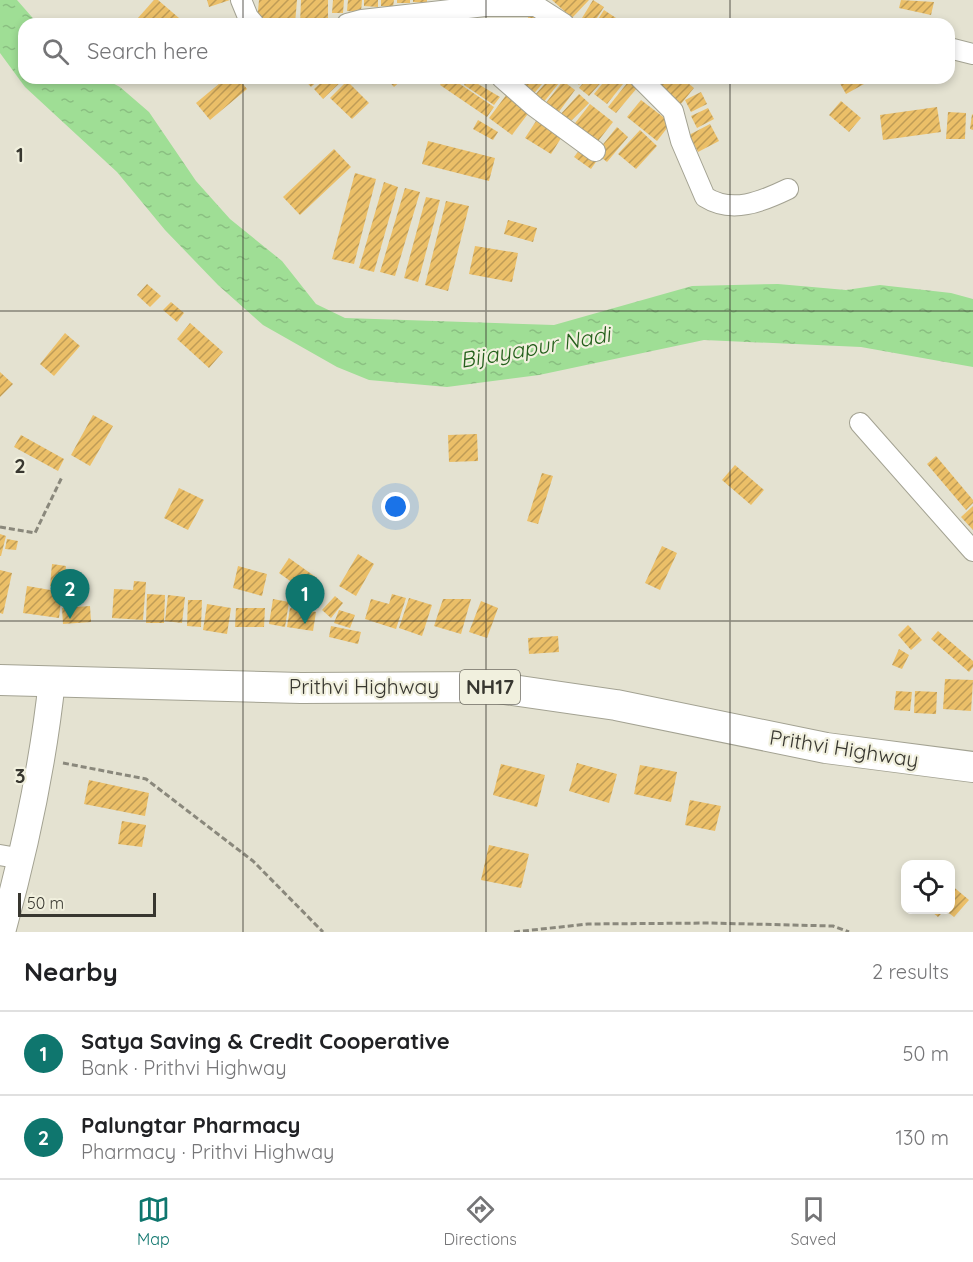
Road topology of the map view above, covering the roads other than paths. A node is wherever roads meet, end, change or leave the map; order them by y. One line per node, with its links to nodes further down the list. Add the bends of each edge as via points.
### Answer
1 (241, 0): 3 (street)
2 (457, 17): 4 (street); 5 (street, via 485,6 536,6)
3 (249, 18)
4 (425, 18)
5 (555, 18)
6 (955, 50): 7 (street)
7 (973, 54)
8 (509, 84): 10 (street)
9 (646, 84): 11 (street, via 673,111 705,197 726,206 741,206)
10 (595, 151)
11 (788, 189)
12 (860, 423): 13 (street)
13 (973, 550)
14 (0, 680): 15 (highway, Prithvi Highway / NH17)
15 (52, 680): 16 (highway, Prithvi Highway / NH17, via 301,688 491,687 616,705 826,748); 17 (main road, via 45,752)
16 (973, 767)
17 (11, 857): 18 (main road)
18 (3, 932)

